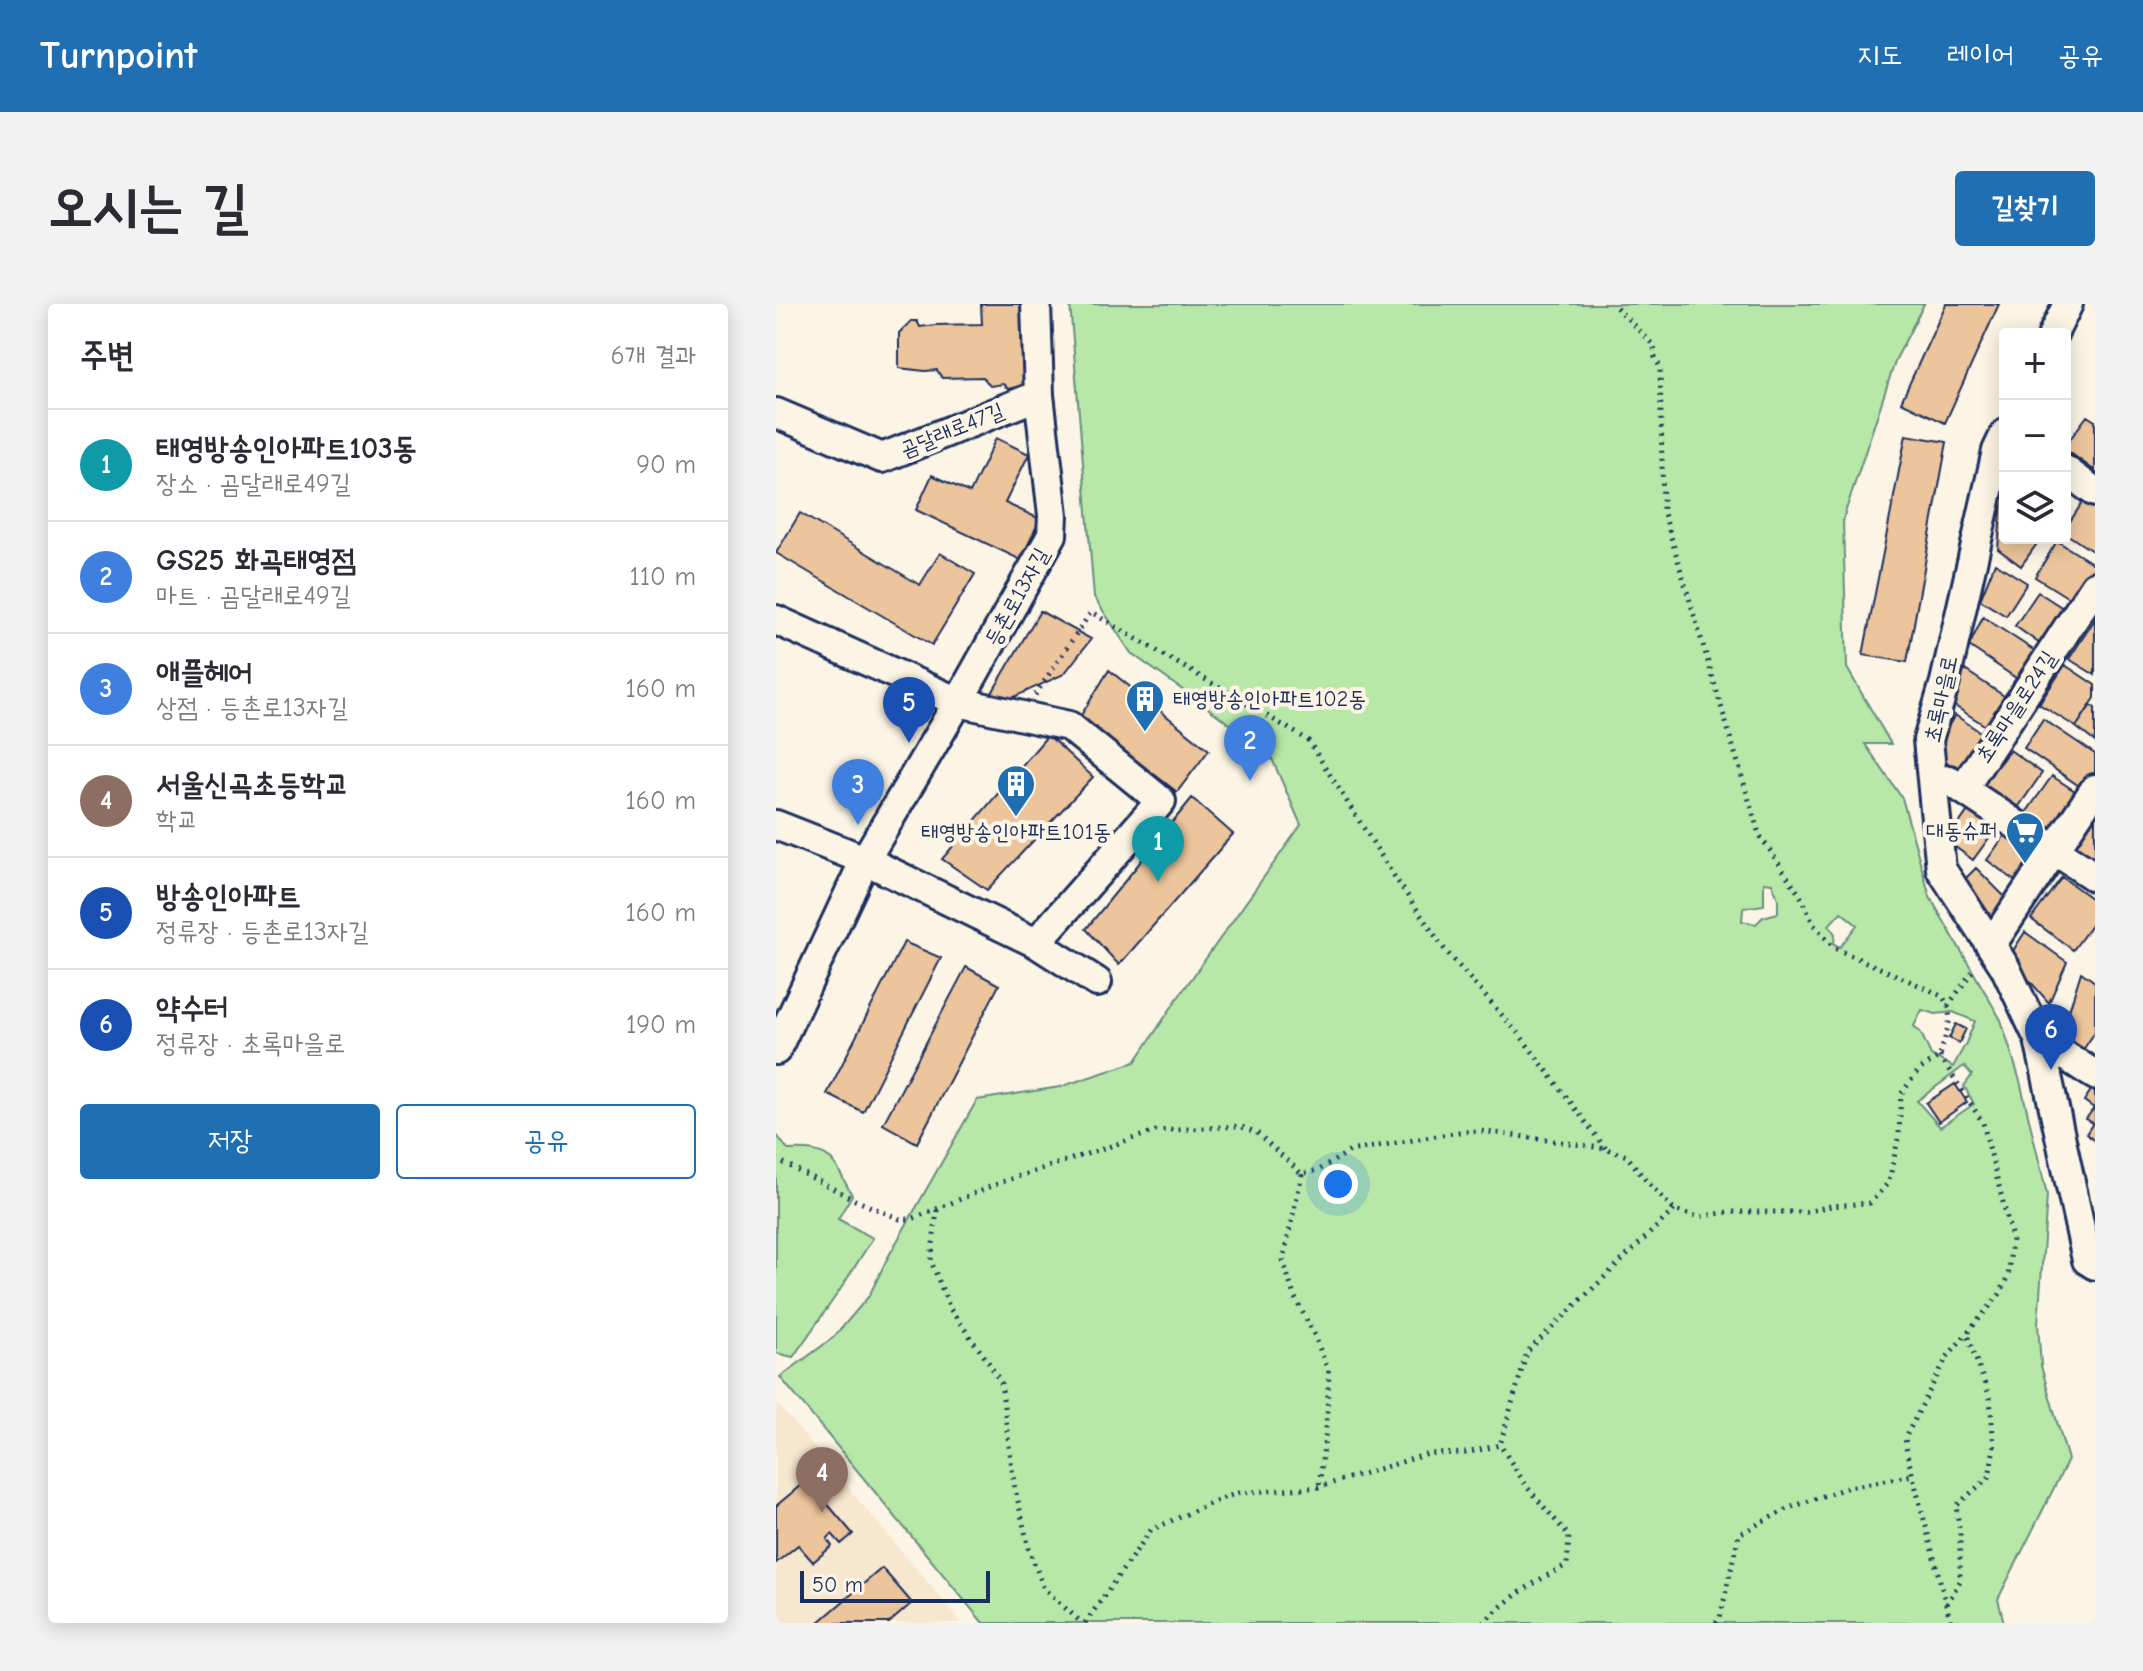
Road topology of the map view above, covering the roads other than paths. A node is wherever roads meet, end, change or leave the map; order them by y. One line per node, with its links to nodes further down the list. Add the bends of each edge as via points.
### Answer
1 (1036, 304): 4 (street, 등촌로13자길)
2 (2068, 304): 3 (street)
3 (2056, 328)
4 (1039, 395): 5 (street, 곰달래로47길, via 882,458); 11 (street, 등촌로13자길, via 1052,535)
5 (776, 413)
6 (1999, 447): 12 (street, 초록마을로, via 1928,740)
7 (2068, 472): 8 (street)
8 (2095, 492)
9 (2095, 586): 13 (street, 초록마을로24길)
10 (776, 620): 11 (street)
11 (958, 702): 17 (street, 등촌로13자길); 19 (street, via 1069,726 1161,801)
12 (1931, 769): 13 (street); 20 (street, 초록마을로, via 1941,869)
13 (1963, 789): 16 (street)
14 (2095, 789): 16 (street)
15 (776, 825): 17 (street)
16 (2053, 850): 18 (street); 20 (street)
17 (865, 860): 19 (street); 23 (street, 등촌로13자길)
18 (2095, 877)
19 (1036, 943): 21 (street)
20 (1991, 945): 22 (street, 초록마을로)
21 (1097, 982)
22 (2039, 1039): 24 (street); 25 (street, 초록마을로, via 2087,1260)
23 (776, 1050)
24 (2095, 1075)
25 (2095, 1265)

